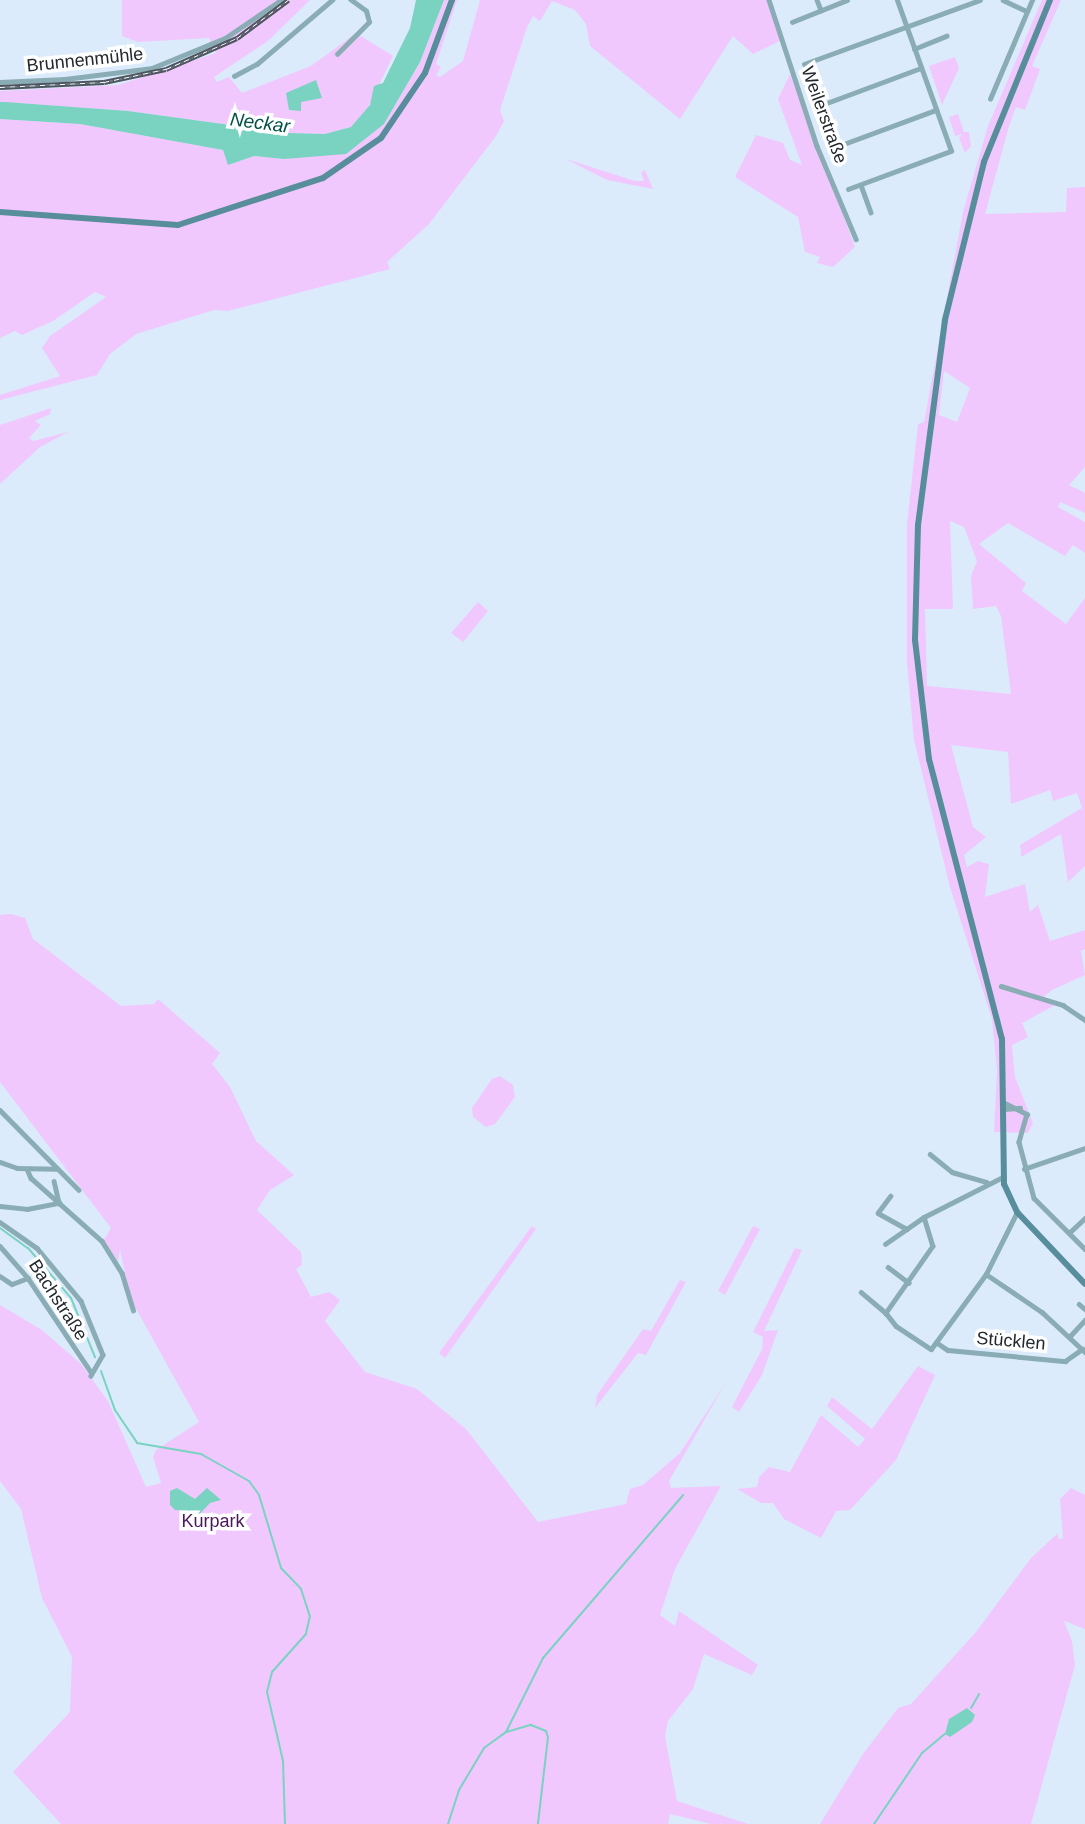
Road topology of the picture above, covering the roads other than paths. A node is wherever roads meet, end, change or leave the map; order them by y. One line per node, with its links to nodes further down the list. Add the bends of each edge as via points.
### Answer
1 (281, 0): 23 (street, Brunnenmühle, via 225,38 152,68 107,76)
2 (332, 0): 22 (street, via 257,64)
3 (351, 0): 19 (street, via 366,11 369,22)
4 (452, 0): 30 (main road, via 425,73 381,138 323,178 178,225)
5 (769, 0): 32 (street, Weilerstraße, via 817,146)
6 (817, 0): 13 (street)
7 (847, 0): 13 (street)
8 (897, 0): 16 (street)
9 (980, 0): 16 (street)
10 (1003, 0): 14 (street)
11 (1032, 0): 14 (street)
12 (1050, 0): 35 (main road, via 1001,114 963,236 929,423 916,562 915,640 924,735 999,1018)
13 (821, 10): 15 (street)
14 (1027, 10): 24 (street)
15 (792, 22)
16 (906, 27): 18 (street); 20 (street)
17 (947, 36): 18 (street)
18 (914, 48): 21 (street)
19 (337, 54)
20 (804, 64)
21 (921, 68): 25 (street); 26 (street)
22 (234, 76)
23 (0, 82)
24 (990, 99)
25 (816, 107)
26 (936, 110): 27 (street); 28 (street, via 951,151)
27 (834, 148)
28 (861, 185): 29 (street); 31 (street)
29 (848, 189)
30 (0, 212)
31 (871, 212)
32 (856, 239)
33 (1001, 986): 34 (street, via 1061,1004)
34 (1085, 1020)
35 (1005, 1106): 42 (street, via 1021,1108 1028,1120 1019,1142); 43 (main road)
36 (0, 1110): 41 (street)
37 (1085, 1148): 42 (street)
38 (930, 1154): 45 (street, via 952,1172)
39 (0, 1163): 40 (street)
40 (27, 1169): 41 (street); 48 (street)
41 (55, 1169): 46 (street)
42 (1024, 1169): 55 (street, via 1034,1198)
43 (1003, 1177): 45 (street); 50 (main road)
44 (54, 1181): 48 (street)
45 (987, 1182): 51 (street)
46 (79, 1190)
47 (891, 1196): 54 (street, via 878,1213)
48 (59, 1203): 49 (street, via 27,1209); 68 (street, via 87,1225 116,1260)
49 (0, 1206)
50 (1017, 1212): 60 (street); 64 (main road)
51 (924, 1217): 54 (street); 63 (street, via 933,1246)
52 (1085, 1218): 55 (street)
53 (0, 1222): 62 (street, Bachstraße, via 37,1248 81,1301 103,1354 91,1374)
54 (906, 1229): 56 (street)
55 (1069, 1233): 58 (street)
56 (886, 1244)
57 (0, 1246): 62 (street, Bachstraße)
58 (1085, 1249)
59 (887, 1267): 63 (street)
60 (986, 1274): 71 (street); 72 (street)
61 (0, 1276): 62 (street, via 12,1284)
62 (28, 1278)
63 (909, 1283): 69 (street)
64 (1085, 1284)
65 (861, 1292): 69 (street)
66 (1079, 1304): 67 (street)
67 (1085, 1309)
68 (133, 1310)
69 (886, 1312): 72 (street, via 896,1326 931,1349)
70 (1085, 1320): 71 (street)
71 (1070, 1336): 73 (street)
72 (936, 1342): 73 (street, Stücklen, via 957,1351 1065,1361)
73 (1084, 1350)

